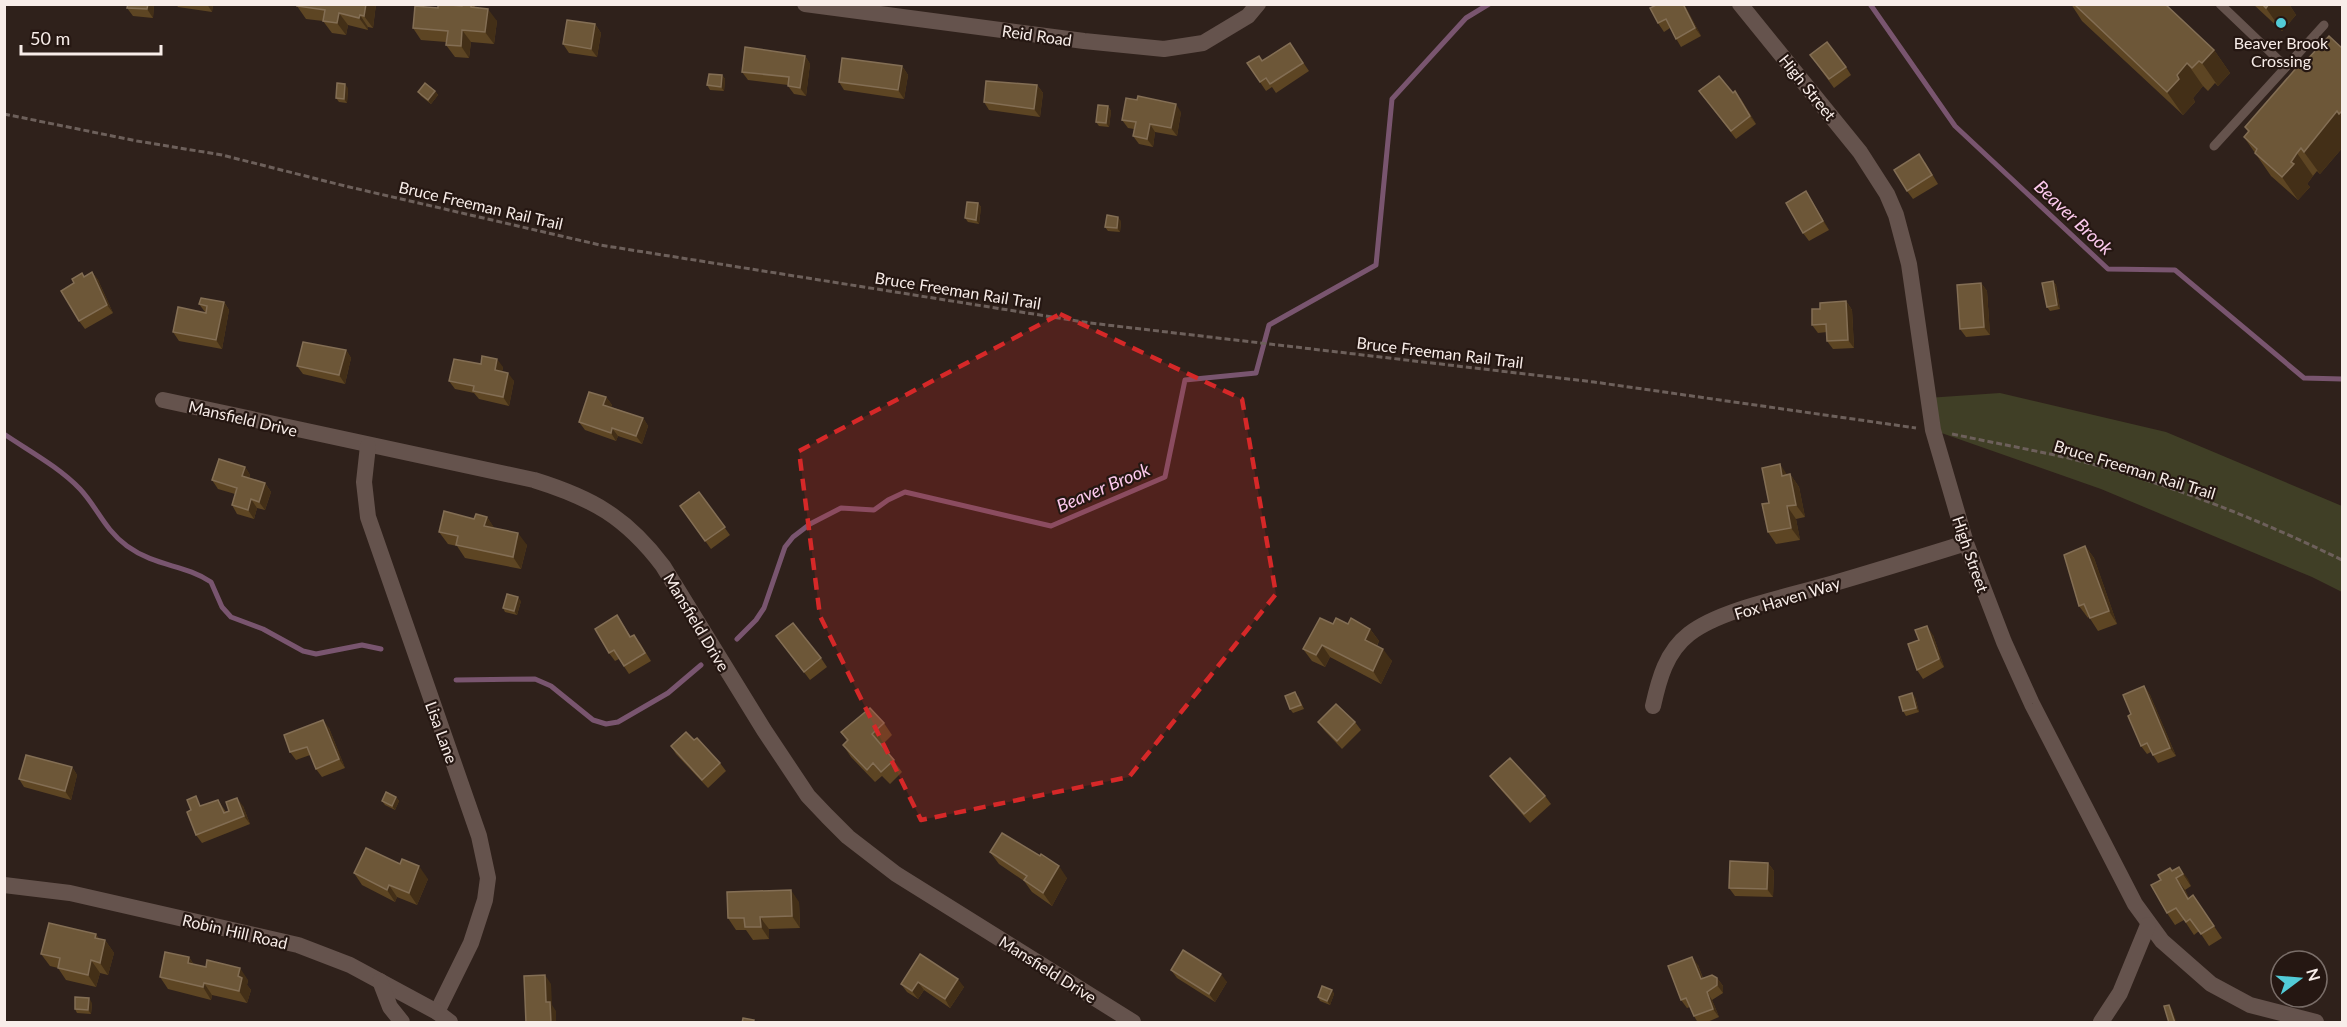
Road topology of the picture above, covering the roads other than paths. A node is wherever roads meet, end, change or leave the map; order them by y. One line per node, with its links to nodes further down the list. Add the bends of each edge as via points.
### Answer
1 (805, 4): 2 (street, Reid Road, via 1084,42 1164,49 1203,43 1248,16)
2 (1258, 4)
3 (1740, 4): 10 (street, High Street, via 1860,152 1896,215 1909,264 1933,430)
4 (2220, 4): 6 (lane)
5 (2324, 25): 6 (lane)
6 (2286, 67): 7 (lane)
7 (2214, 146)
8 (163, 400): 9 (street, Mansfield Drive)
9 (368, 446): 15 (street, Lisa Lane, via 364,482 368,517 479,836 488,878 475,932); 17 (street, Mansfield Drive, via 534,480 586,498 620,519 663,566 808,796 848,837 896,874)
10 (1966, 543): 11 (street, Fox Haven Way, via 1757,605 1689,633 1672,653 1659,679); 13 (street, High Street, via 2032,704)
11 (1653, 706)
12 (4, 885): 14 (street, Robin Hill Road, via 70,892 272,937 324,954)
13 (2148, 925): 18 (street, via 2120,993); 19 (street, High Street, via 2196,973 2229,995 2250,1005)
14 (380, 981): 15 (street, Robin Hill Road); 16 (street, via 390,1007)
15 (444, 1017)
16 (402, 1023)
17 (1133, 1023)
18 (2101, 1023)
19 (2316, 1023)

